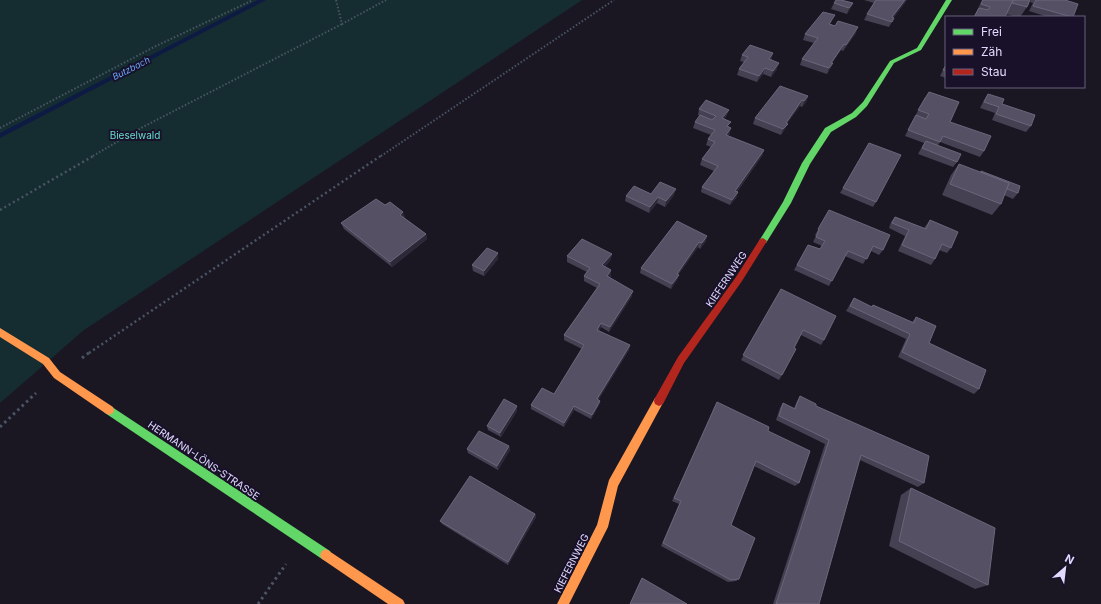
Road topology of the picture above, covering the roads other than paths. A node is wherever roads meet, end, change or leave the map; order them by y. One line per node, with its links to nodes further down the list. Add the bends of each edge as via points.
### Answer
1 (949, 0): 4 (street, KIEFERNWEG, via 919,49 892,62 865,104 854,115 828,130 806,163 783,209 739,280 673,374 613,484 602,527)
2 (0, 332): 3 (street, HERMANN-LÖNS-STRASSE, via 46,362 57,375)
3 (399, 604)
4 (563, 604)

